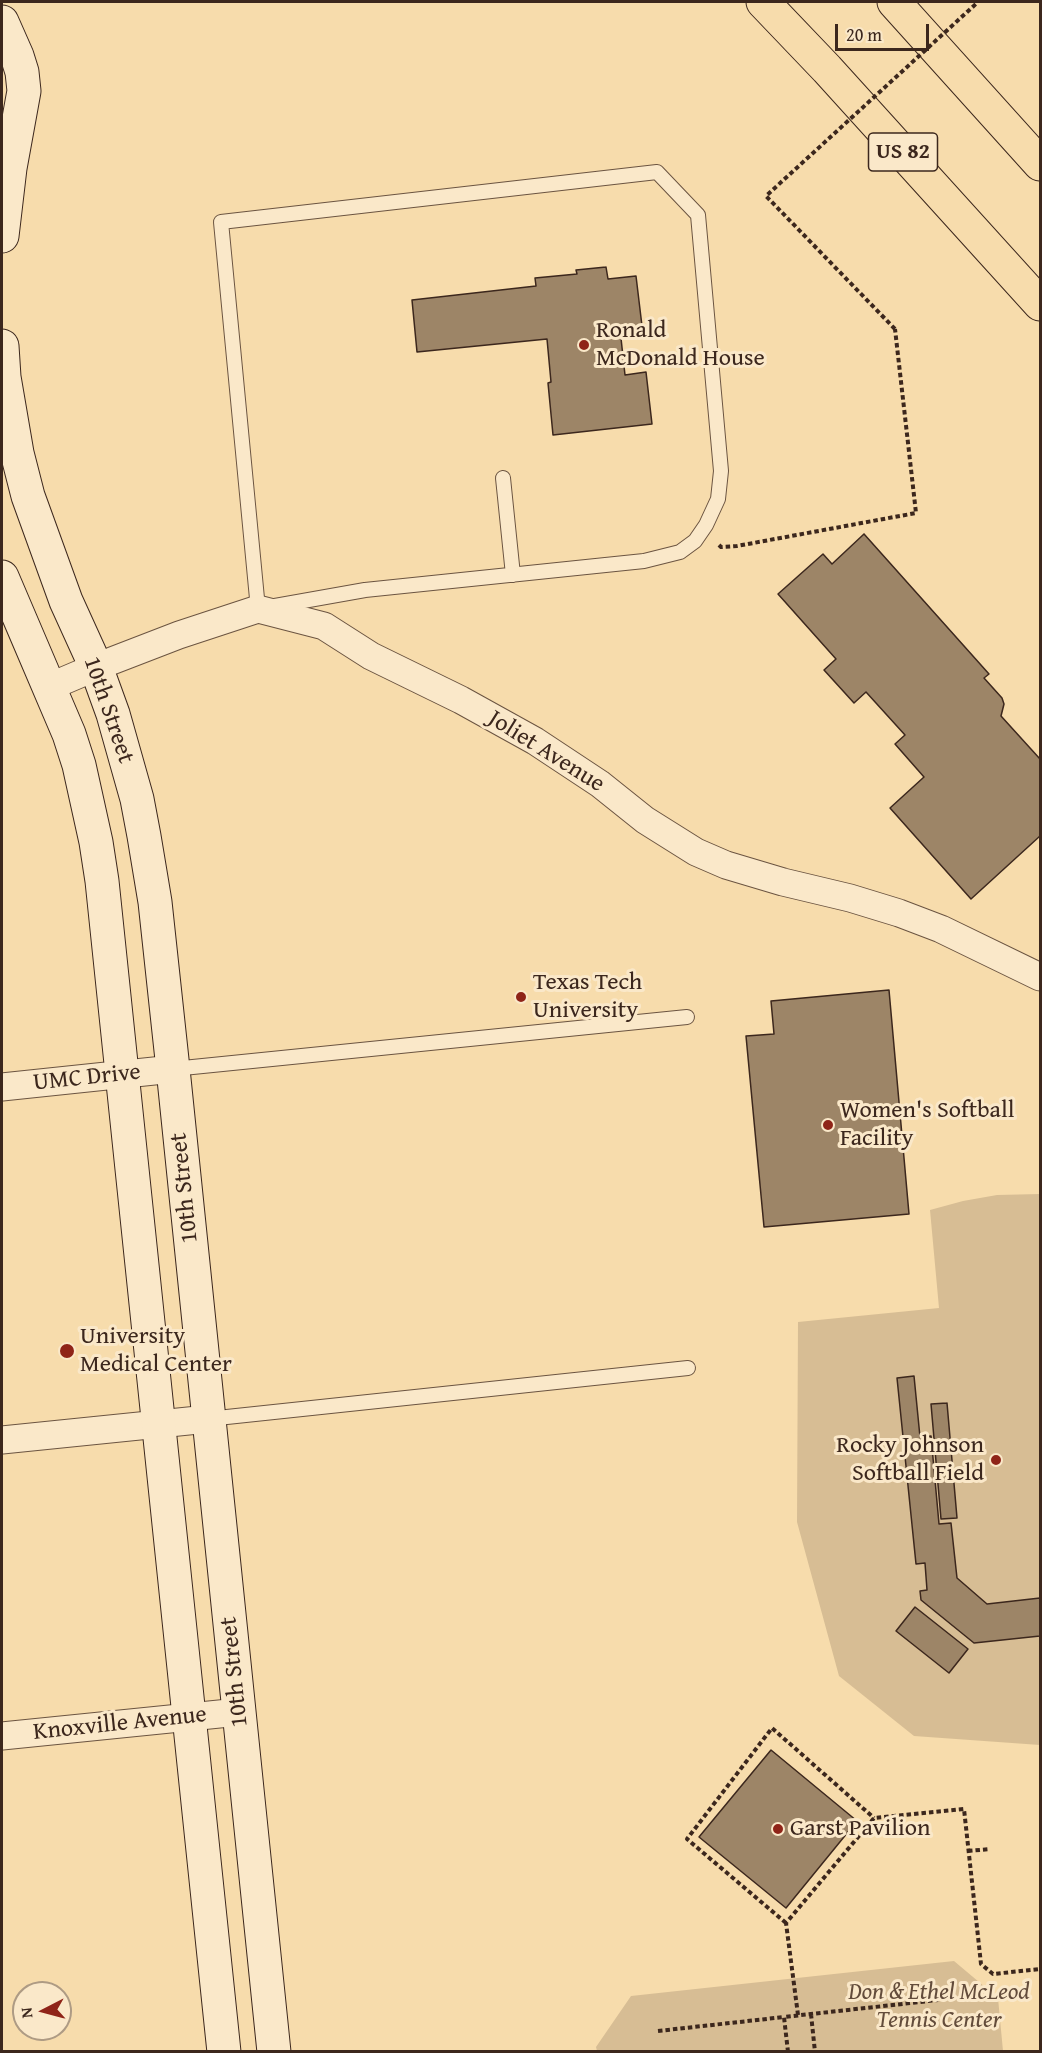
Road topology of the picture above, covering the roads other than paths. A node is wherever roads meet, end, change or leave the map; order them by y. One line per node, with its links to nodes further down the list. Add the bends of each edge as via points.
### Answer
1 (763, 2): 6 (highway, US 82)
2 (894, 2): 4 (highway)
3 (2, 22): 5 (street, via 17,56 24,90)
4 (1041, 164)
5 (2, 236)
6 (1041, 304)
7 (2, 369): 12 (street, 10th Street, via 28,496 66,601)
8 (503, 478): 9 (lane)
9 (513, 575): 11 (lane, via 364,590); 11 (lane, via 663,558 680,552 704,529 717,499 722,471 698,214 657,172 221,222)
10 (2, 577): 13 (street, 10th Street)
11 (258, 609): 12 (street); 14 (street, Joliet Avenue, via 324,626 371,656 517,731 696,852 726,865 899,913)
12 (96, 667): 13 (street); 16 (street, 10th Street, via 113,714 144,836)
13 (49, 687): 17 (street, 10th Street, via 79,765 96,842)
14 (1041, 977)
15 (687, 1017): 16 (lane)
16 (173, 1069): 17 (street, UMC Drive); 20 (street, 10th Street)
17 (122, 1074): 18 (street, UMC Drive); 21 (street, 10th Street)
18 (2, 1087)
19 (688, 1368): 20 (lane)
20 (208, 1419): 21 (street); 23 (street, 10th Street)
21 (157, 1424): 22 (street); 24 (street, 10th Street)
22 (2, 1440)
23 (239, 1712): 24 (street, Knoxville Avenue); 27 (street, 10th Street)
24 (189, 1717): 25 (street, Knoxville Avenue); 26 (street, 10th Street)
25 (2, 1736)
26 (224, 2052)
27 (274, 2052)

